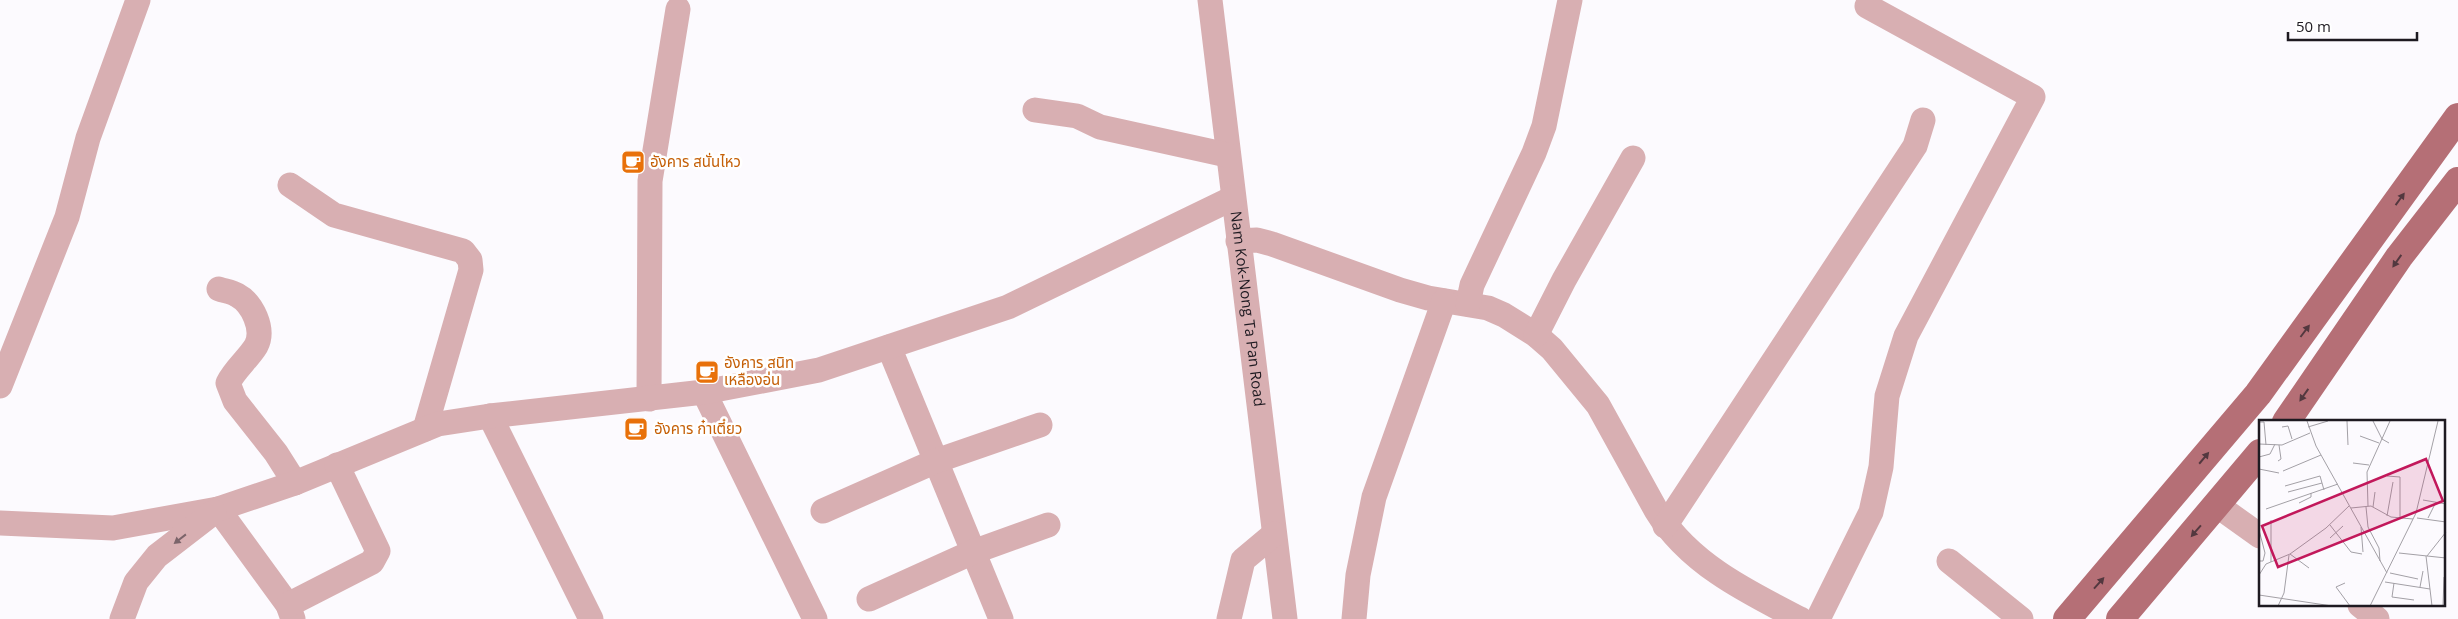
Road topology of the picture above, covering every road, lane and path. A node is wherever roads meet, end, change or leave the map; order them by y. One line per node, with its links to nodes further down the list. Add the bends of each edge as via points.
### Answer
1 (138, 0): 19 (street, via 88,138 67,216)
2 (1210, 0): 9 (street, Nam Kok-Nong Ta Pan Road)
3 (1570, 0): 16 (street, via 1544,126 1534,153 1472,285)
4 (1867, 6): 52 (street, via 2033,97 1906,336 1887,396 1881,467 1871,512)
5 (678, 9): 21 (street, via 650,181)
6 (1035, 110): 9 (street, via 1077,116 1100,127)
7 (2458, 117): 54 (main road, one-way to 7, via 2258,394)
8 (1924, 120): 35 (street, via 1910,154)
9 (1227, 155): 13 (street, Nam Kok-Nong Ta Pan Road)
10 (1633, 158): 17 (street)
11 (2458, 181): 23 (main road, one-way to 23, via 2399,257)
12 (290, 185): 25 (street, via 334,215 463,251 470,260 471,270)
13 (1233, 198): 14 (street, Nam Kok-Nong Ta Pan Road); 18 (street, via 1008,307)
14 (1238, 241): 16 (street, via 1257,240 1272,244 1400,290); 36 (street, Nam Kok-Nong Ta Pan Road)
15 (219, 289): 29 (street, via 245,300 256,318 258,330 257,344 228,383 235,401)
16 (1456, 302): 17 (street, via 1488,308); 50 (street, via 1374,496 1358,575)
17 (1536, 334): 35 (street, via 1598,406)
18 (889, 347): 20 (street, via 819,370); 27 (street)
19 (0, 386)
20 (704, 392): 21 (street); 46 (street)
21 (649, 399): 22 (street)
22 (490, 416): 25 (street); 45 (street)
23 (2287, 420)
24 (1040, 425): 27 (street)
25 (425, 429): 28 (street)
26 (2259, 454): 30 (main road)
27 (936, 461): 32 (street); 38 (street)
28 (337, 465): 29 (street); 43 (street, via 378,552 372,562)
29 (295, 483): 31 (street)
30 (2218, 506): 37 (street); 55 (main road, one-way to 55)
31 (218, 509): 33 (street, via 112,528); 43 (street); 44 (street, one-way to 44, via 157,556 136,582)
32 (823, 511)
33 (0, 523)
34 (1048, 525): 38 (street)
35 (1665, 526): 51 (street, via 1703,562)
36 (1274, 534): 48 (street, via 1243,560); 49 (street, Nam Kok-Nong Ta Pan Road)
37 (2259, 535)
38 (973, 552): 40 (street); 47 (street)
39 (1949, 561): 53 (street)
40 (869, 599)
41 (2358, 606): 56 (street)
42 (2360, 606): 57 (street)
43 (291, 612)
44 (122, 619)
45 (591, 619)
46 (816, 619)
47 (1001, 619)
48 (1229, 619)
49 (1285, 619)
50 (1354, 619)
51 (1800, 619)
52 (1818, 619)
53 (2021, 619)
54 (2067, 619)
55 (2120, 619)
56 (2348, 619)
57 (2376, 619)

